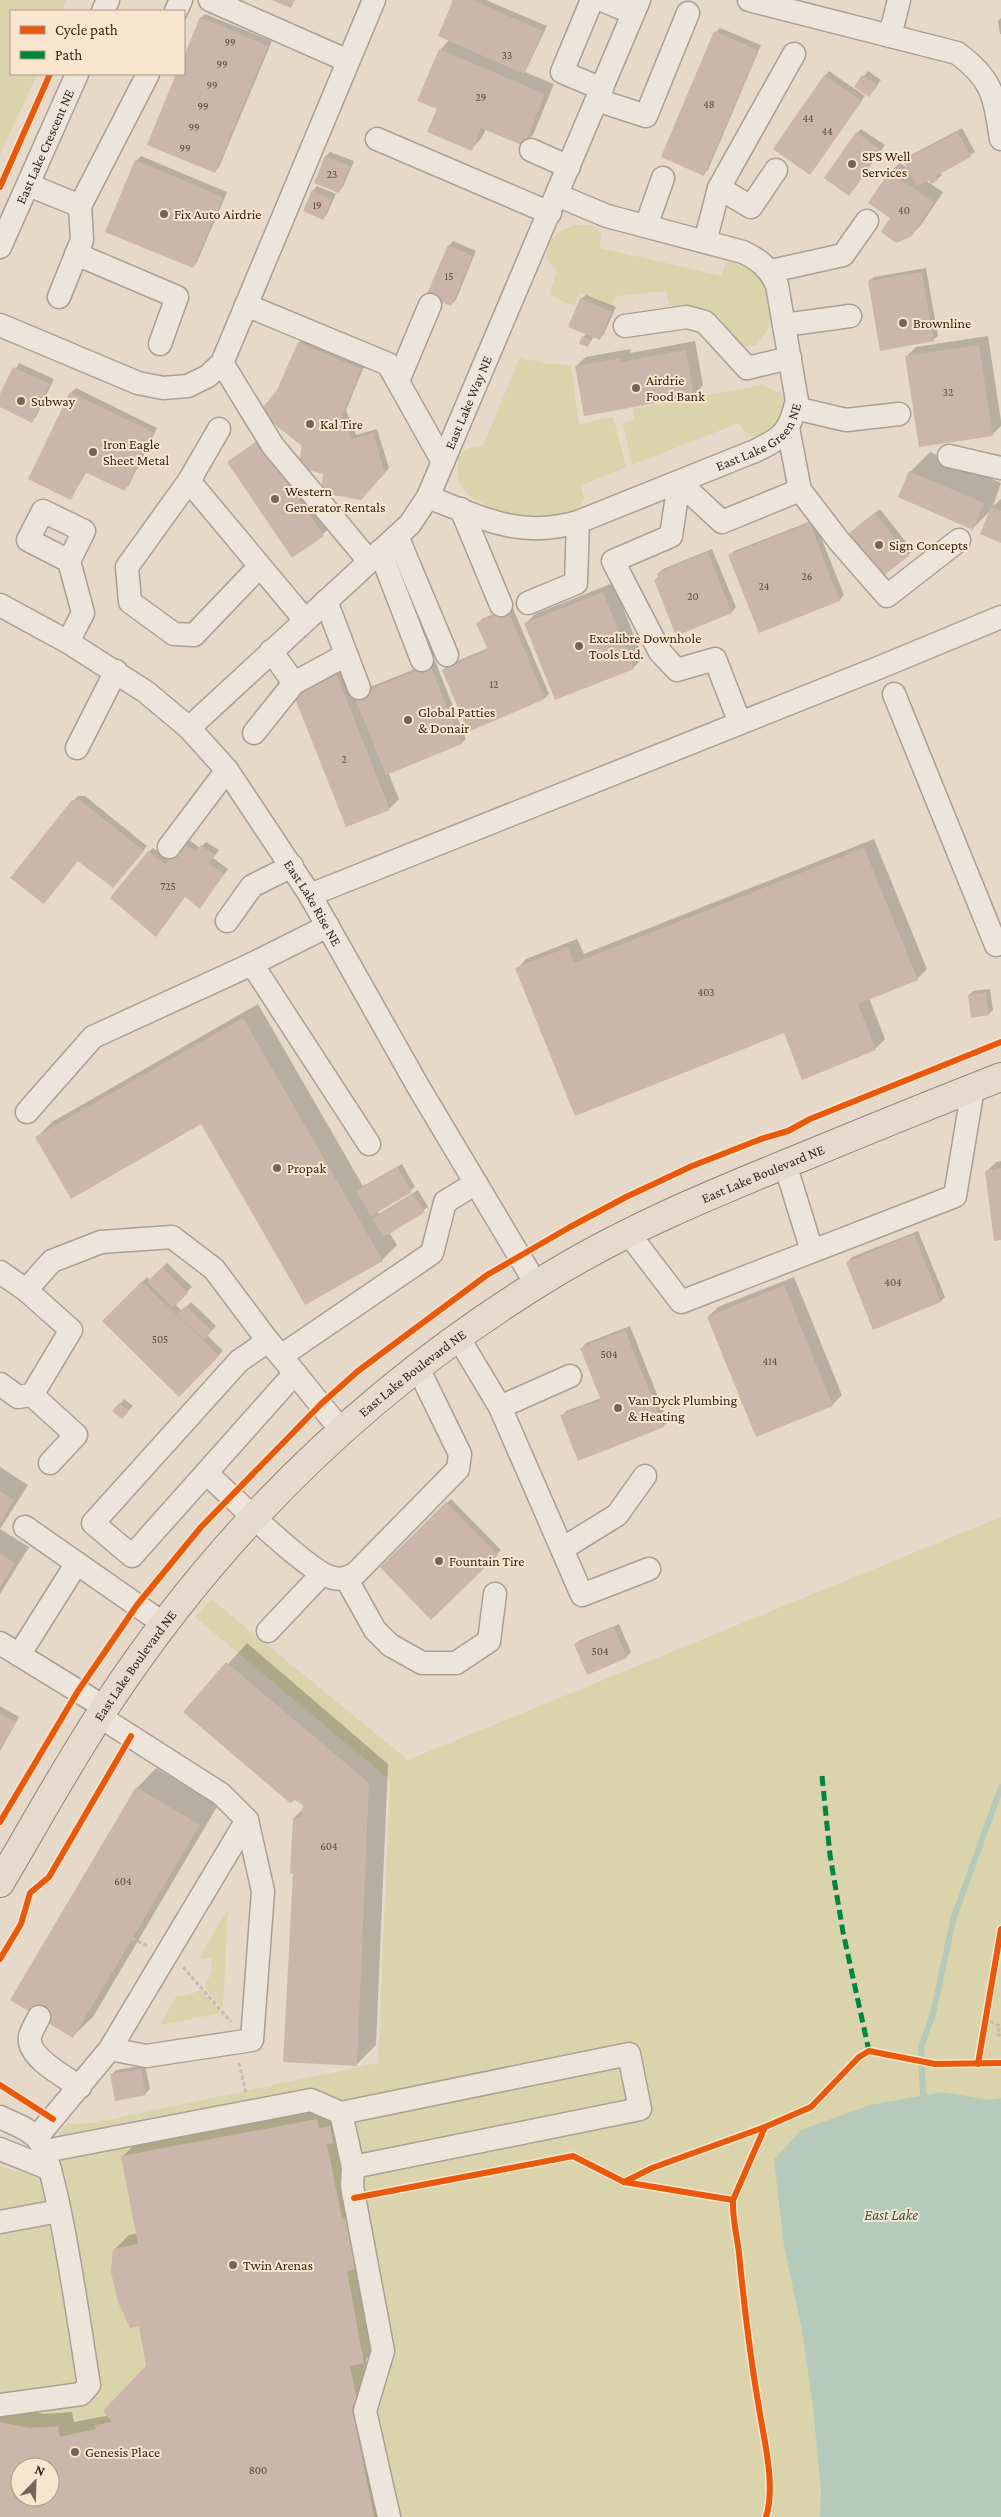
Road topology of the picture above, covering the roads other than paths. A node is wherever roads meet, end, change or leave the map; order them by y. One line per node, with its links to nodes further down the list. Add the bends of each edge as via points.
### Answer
1 (210, 0): 11 (street)
2 (374, 0): 11 (street)
3 (592, 0): 14 (street, via 562,72)
4 (602, 0): 7 (street)
5 (749, 0): 9 (street)
6 (899, 0): 9 (street)
7 (636, 6): 14 (street, East Lake Way NE)
8 (688, 13): 14 (street, via 646,116)
9 (890, 36): 16 (street, via 958,53 978,68 990,87)
10 (794, 54): 22 (street)
11 (348, 61): 32 (street)
12 (77, 75): 21 (street, East Lake Crescent NE)
13 (146, 75): 24 (street)
14 (599, 94): 18 (street, East Lake Way NE)
15 (377, 139): 23 (street)
16 (1001, 139)
17 (531, 150): 18 (street)
18 (569, 167): 23 (street, East Lake Way NE)
19 (776, 170): 22 (street, via 751,207)
20 (663, 178): 26 (street)
21 (29, 185): 24 (street); 28 (street, East Lake Crescent NE)
22 (720, 188): 27 (street)
23 (554, 204): 26 (street); 46 (street, East Lake Way NE)
24 (80, 206): 29 (street, via 82,240)
25 (867, 221): 30 (street, via 843,255)
26 (646, 226): 27 (street)
27 (705, 242): 30 (street, via 743,252 758,259)
28 (0, 247)
29 (76, 254): 31 (street); 38 (street, via 177,297)
30 (771, 272): 36 (street, East Lake Green NE, via 777,285)
31 (59, 297)
32 (246, 305): 40 (street); 41 (street, via 388,364)
33 (430, 305): 41 (street)
34 (850, 316): 36 (street)
35 (0, 325): 40 (street, via 138,384 163,388 188,386)
36 (784, 325): 39 (street, East Lake Green NE)
37 (625, 326): 39 (street, via 687,317 705,322 747,368)
38 (160, 344)
39 (790, 358): 43 (street, East Lake Green NE, via 797,401)
40 (222, 364): 56 (street, via 273,446)
41 (398, 381): 46 (street)
42 (899, 414): 43 (street, via 846,420)
43 (791, 418): 49 (street, East Lake Green NE, via 778,440); 50 (street)
44 (219, 428): 48 (street)
45 (949, 456): 47 (street)
46 (443, 462): 51 (street, East Lake Way NE)
47 (1001, 468)
48 (189, 481): 58 (street); 58 (street, via 127,567 130,602 174,634 194,635)
49 (679, 482): 50 (street, via 722,522); 53 (street, East Lake Green NE); 74 (street, via 671,536 613,561 660,652 677,670 715,659)
50 (800, 490): 55 (street, via 887,596)
51 (428, 497): 52 (street, East Lake Green NE); 54 (street, East Lake Way NE, via 410,524)
52 (461, 509): 53 (street, East Lake Green NE, via 515,528 556,529); 62 (street)
53 (578, 522): 60 (street, via 576,583)
54 (397, 536): 56 (street, East Lake Way NE); 67 (street)
55 (960, 540)
56 (374, 556): 59 (street, East Lake Way NE); 69 (street)
57 (69, 561): 65 (street, via 83,613)
58 (260, 567): 64 (street)
59 (326, 601): 64 (street, East Lake Way NE); 68 (street)
60 (528, 603)
61 (0, 605): 65 (street, East Lake Rise NE)
62 (502, 605)
63 (1001, 617): 74 (street)
64 (305, 620): 66 (street, East Lake Way NE)
65 (68, 642): 70 (street, East Lake Rise NE)
66 (272, 651): 71 (street); 75 (street, East Lake Way NE)
67 (446, 654)
68 (346, 655): 71 (street); 72 (street)
69 (422, 660)
70 (116, 671): 75 (street, East Lake Rise NE); 77 (street)
71 (294, 683): 76 (street)
72 (359, 688)
73 (894, 694): 84 (street, via 980,909 996,945)
74 (740, 723): 81 (street)
75 (189, 728): 78 (street, East Lake Rise NE)
76 (254, 733)
77 (77, 748)
78 (227, 770): 79 (street); 80 (street, East Lake Rise NE)
79 (169, 847)
80 (292, 866): 81 (street, East Lake Rise NE); 82 (street, via 252,886)
81 (310, 895): 83 (street, East Lake Rise NE)
82 (227, 921)
83 (328, 926): 85 (street); 91 (street, East Lake Rise NE)
84 (1001, 943)
85 (252, 964): 88 (street, via 93,1037); 89 (street)
86 (1001, 1077): 87 (main road, East Lake Boulevard NE)
87 (973, 1088): 90 (main road, East Lake Boulevard NE); 93 (street, via 955,1196)
88 (27, 1112)
89 (369, 1144)
90 (785, 1164): 92 (main road, East Lake Boulevard NE, via 708,1195); 93 (street)
91 (476, 1183): 95 (street, East Lake Rise NE); 98 (street, via 445,1202 432,1253)
92 (629, 1234): 93 (street, via 681,1302); 95 (main road, East Lake Boulevard NE)
93 (812, 1251)
94 (0, 1272): 96 (street)
95 (536, 1284): 97 (main road, East Lake Boulevard NE)
96 (26, 1290): 98 (street, via 52,1262 101,1242 172,1237 214,1269); 103 (street, via 71,1330)
97 (458, 1337): 99 (main road, East Lake Boulevard NE); 104 (street)
98 (275, 1348): 100 (street); 107 (street, via 239,1361 93,1523 132,1556)
99 (418, 1366): 105 (main road, East Lake Boulevard NE); 115 (street, via 460,1454 458,1469 356,1573)
100 (296, 1373): 105 (street); 107 (street)
101 (570, 1376): 104 (street)
102 (0, 1384): 103 (street, via 18,1397)
103 (32, 1395): 106 (street, via 76,1435)
104 (500, 1407): 111 (street)
105 (341, 1430): 109 (main road, East Lake Boulevard NE)
106 (50, 1463)
107 (206, 1473): 109 (street)
108 (645, 1476): 111 (street, via 617,1515)
109 (253, 1515): 114 (street); 117 (main road, East Lake Boulevard NE)
110 (26, 1527): 112 (street)
111 (562, 1549): 113 (street, via 582,1595)
112 (77, 1563): 117 (street); 120 (street)
113 (649, 1569)
114 (322, 1574): 115 (street); 118 (street)
115 (346, 1578): 116 (street, via 375,1630 390,1646 422,1663 456,1663 489,1641)
116 (495, 1594)
117 (164, 1624): 121 (main road, East Lake Boulevard NE)
118 (268, 1631)
119 (0, 1643): 120 (street)
120 (19, 1655): 121 (street)
121 (102, 1712): 122 (street, via 221,1794); 123 (main road, East Lake Boulevard NE)
122 (247, 1820): 125 (street); 125 (street, via 263,1891 252,2040 146,2056)
123 (3, 1871)
124 (39, 2017): 126 (street, via 30,2037 33,2051)
125 (110, 2049): 126 (street)
126 (80, 2087): 130 (street)
127 (341, 2113): 130 (street, via 311,2100); 131 (street); 131 (street, via 629,2054 640,2109)
128 (0, 2117): 130 (street)
129 (0, 2148): 130 (street)
130 (44, 2152): 132 (street)
131 (353, 2168): 135 (street, via 352,2186 383,2351 365,2410)
132 (59, 2211): 133 (street); 134 (street, via 89,2385 81,2394)
133 (0, 2222)
134 (0, 2405)
135 (388, 2517)

